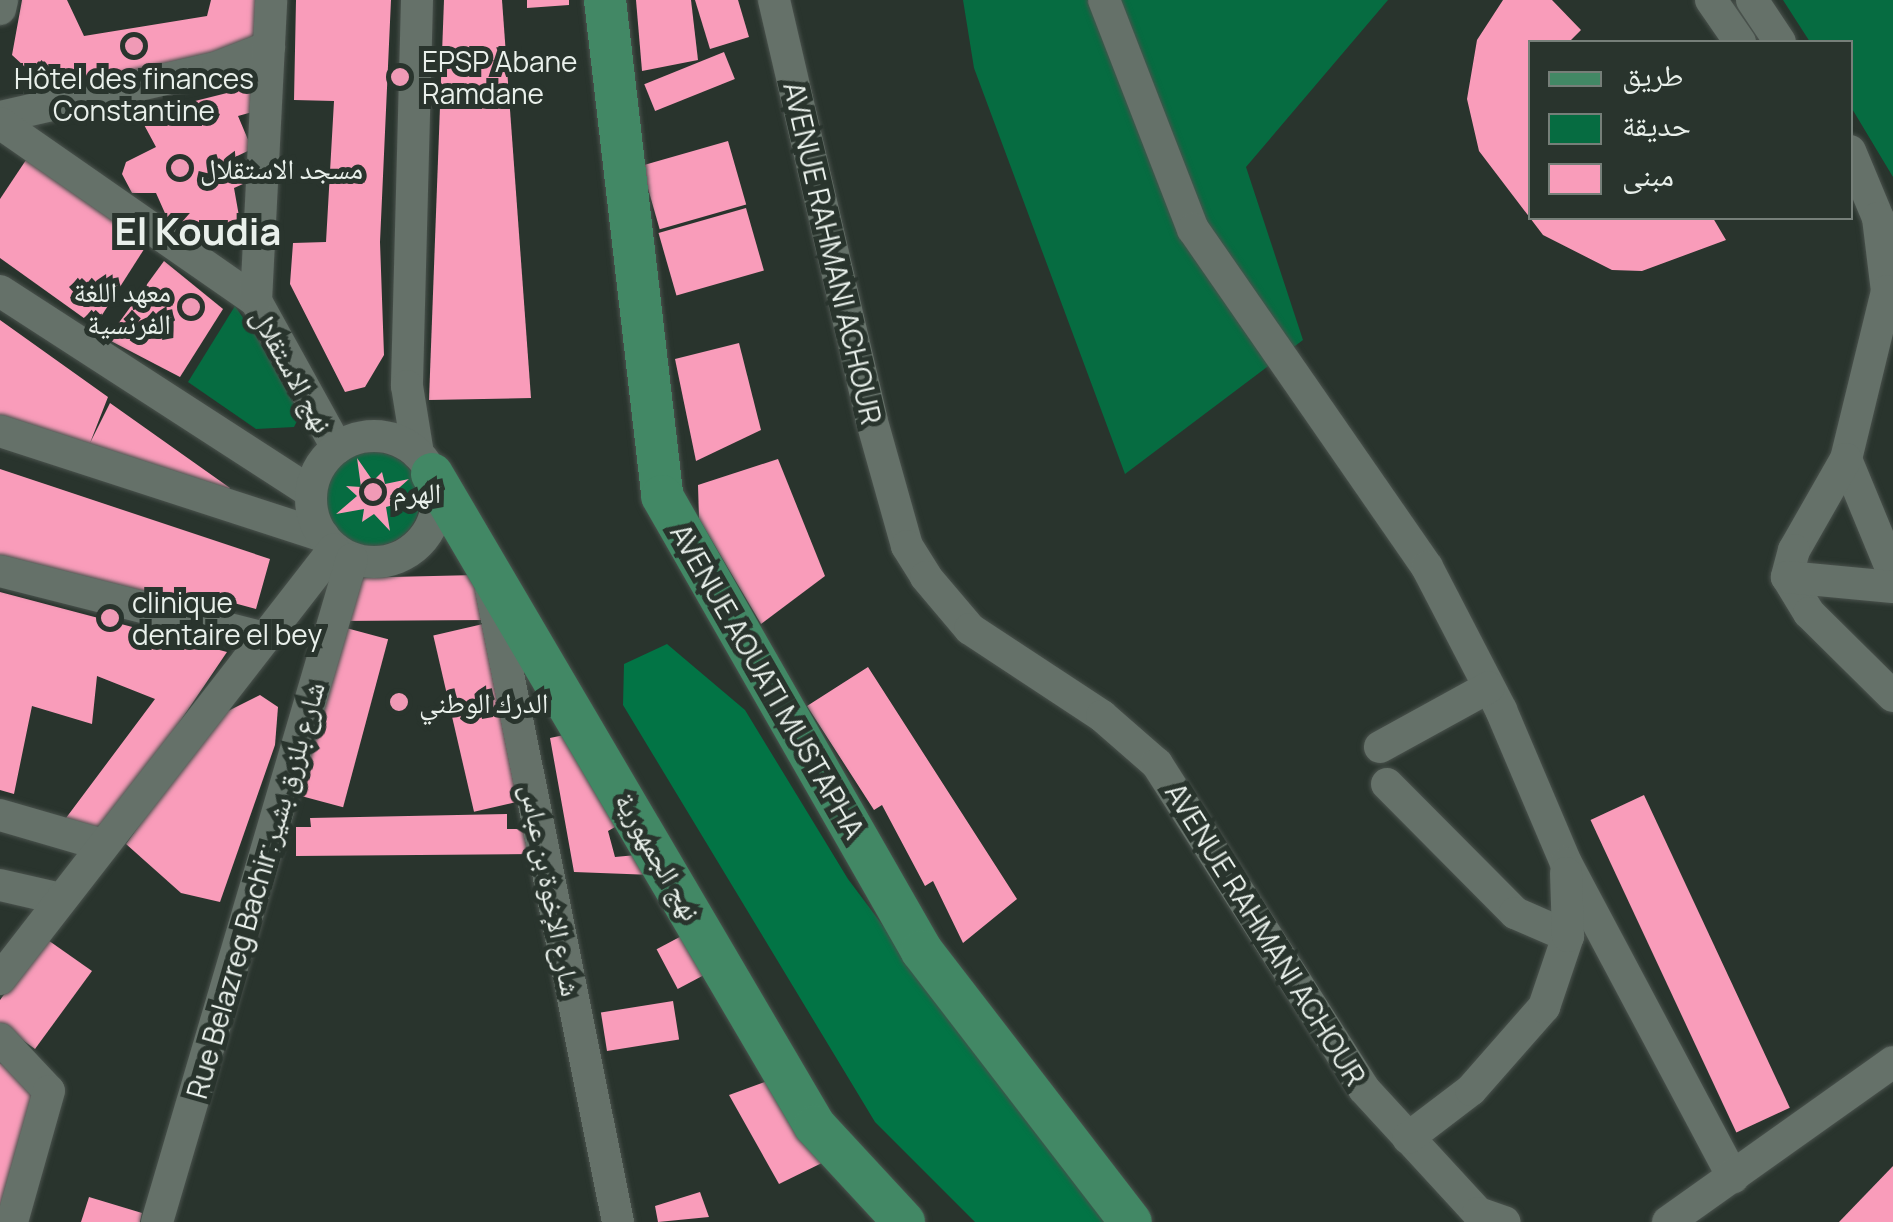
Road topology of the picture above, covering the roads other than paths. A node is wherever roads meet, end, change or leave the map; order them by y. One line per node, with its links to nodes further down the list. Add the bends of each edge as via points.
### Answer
1 (2, 0): 9 (street)
2 (272, 0): 12 (street)
3 (417, 0): 22 (street, via 407,386)
4 (605, 0): 51 (main road, AVENUE AOUATI MUSTAPHA, via 662,496 922,952)
5 (774, 0): 44 (street, AVENUE RAHMANI ACHOUR, via 908,546 970,629 1102,716 1157,764 1364,1089)
6 (1104, 0): 31 (street, via 1193,229 1272,350 1399,521)
7 (1711, 0): 10 (street)
8 (1752, 0): 11 (street)
9 (0, 9)
10 (1739, 40)
11 (1779, 40)
12 (269, 47): 13 (street, via 218,67); 18 (street)
13 (0, 120): 18 (street, نهج الاستقلال)
14 (1853, 157): 17 (street, via 1878,218)
15 (1853, 217): 17 (street)
16 (0, 291): 23 (street)
17 (1887, 291): 21 (street)
18 (256, 301): 20 (street, نهج الاستقلال)
19 (0, 431): 24 (street)
20 (337, 448): 22 (street, via 378,436); 23 (street)
21 (1846, 459): 27 (street); 28 (street, via 1794,550)
22 (425, 464): 24 (street, via 435,515 426,534 394,559); 25 (main road, نهج الجمهورية)
23 (311, 492): 24 (street)
24 (336, 548): 30 (street); 48 (street, Rue Belazreg Bachir;شارع بلزرق بشير)
25 (485, 558): 49 (street, شارع الإخوة بن عباس); 50 (main road, نهج الجمهورية, via 814,1126)
26 (0, 571): 30 (street)
27 (1893, 573)
28 (1787, 578): 29 (street); 32 (street, via 1808,614)
29 (1893, 588)
30 (261, 637): 36 (street)
31 (1489, 687): 33 (street); 37 (street)
32 (1893, 696)
33 (1380, 747)
34 (1387, 784): 40 (street, via 1515,913)
35 (0, 815): 36 (street)
36 (102, 845): 39 (street)
37 (1566, 863): 40 (street); 45 (street)
38 (0, 886): 39 (street)
39 (60, 900): 41 (street)
40 (1568, 936): 44 (street, via 1559,974 1522,1039)
41 (0, 979)
42 (0, 1040): 47 (street, via 49,1091)
43 (1893, 1062): 45 (street)
44 (1408, 1138): 52 (street, AVENUE RAHMANI ACHOUR, via 1478,1213)
45 (1733, 1177): 46 (street)
46 (1681, 1218)
47 (12, 1222)
48 (157, 1222)
49 (618, 1222)
50 (904, 1222)
51 (1130, 1222)
52 (1504, 1222)

